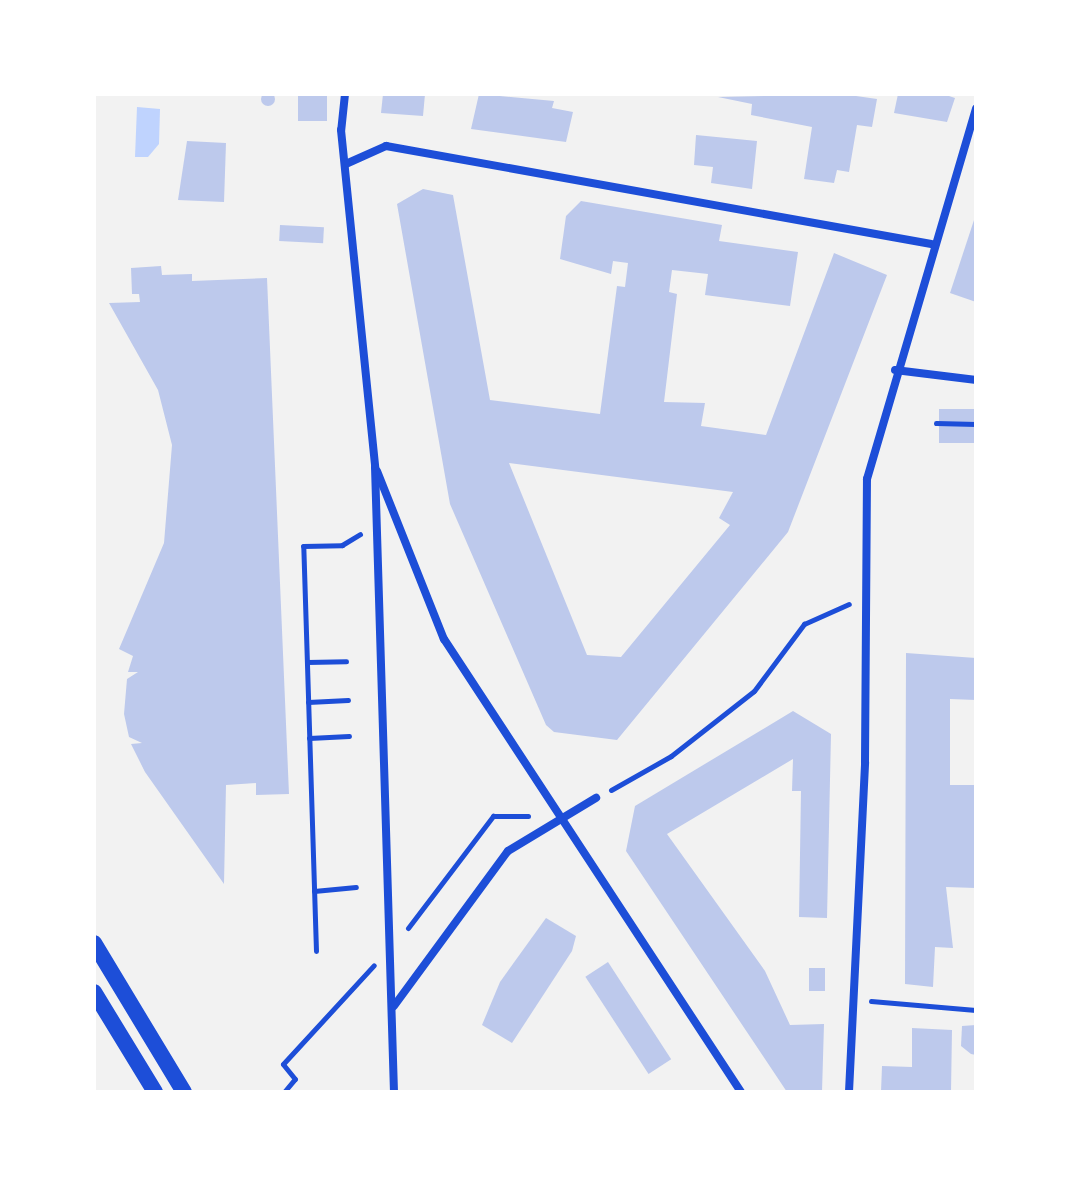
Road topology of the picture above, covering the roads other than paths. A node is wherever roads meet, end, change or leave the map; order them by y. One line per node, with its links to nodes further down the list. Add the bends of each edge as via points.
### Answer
1 (345, 94): 3 (street)
2 (976, 109): 4 (street)
3 (348, 163): 4 (street, via 386,146); 7 (street)
4 (931, 244): 5 (street)
5 (895, 370): 6 (street); 17 (street, via 867,479 858,1000)
6 (976, 380)
7 (375, 467): 9 (street, via 444,639); 12 (street)
8 (596, 798): 9 (street)
9 (560, 820): 12 (street, via 508,851); 16 (street)
10 (94, 943): 14 (main road)
11 (94, 992): 13 (main road)
12 (393, 1007): 15 (street)
13 (155, 1092)
14 (184, 1092)
15 (394, 1092)
16 (741, 1092)
17 (849, 1092)

